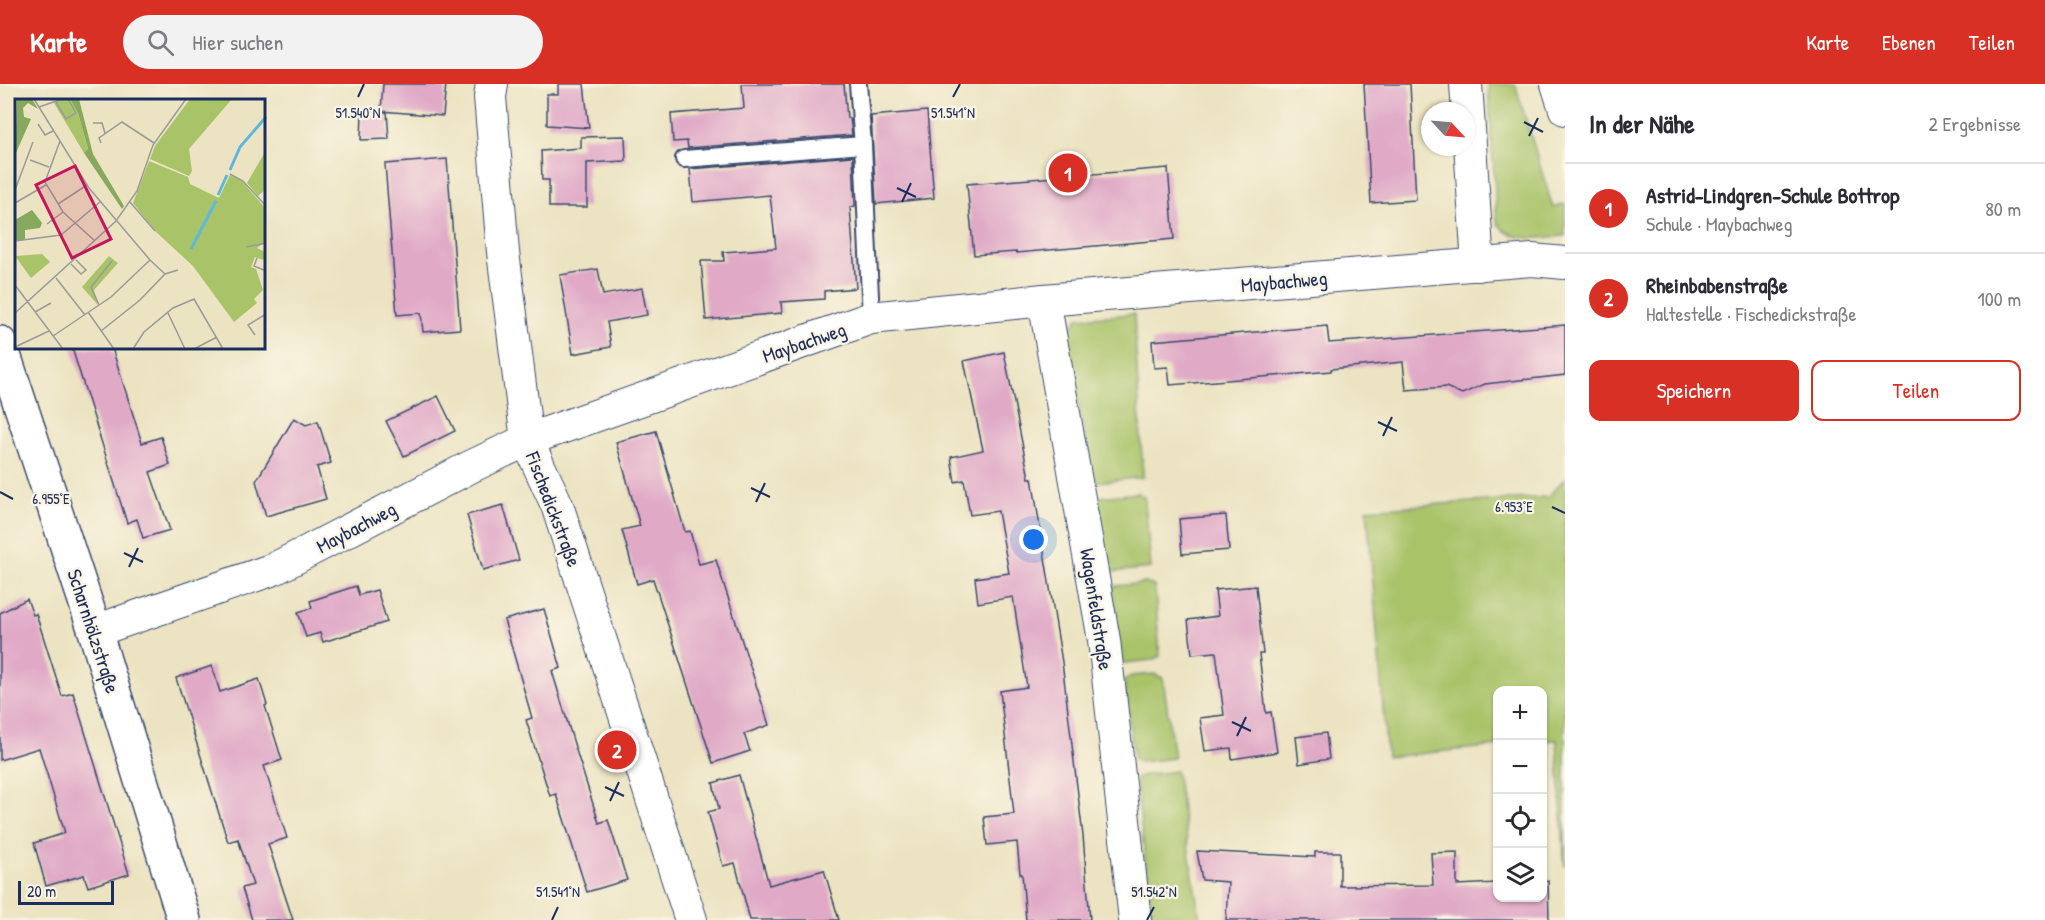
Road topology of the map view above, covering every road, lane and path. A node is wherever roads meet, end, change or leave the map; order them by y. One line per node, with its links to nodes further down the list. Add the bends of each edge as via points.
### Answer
1 (492, 84): 13 (street, Fischedickstraße, via 503,252)
2 (858, 84): 6 (lane)
3 (1466, 84): 9 (street)
4 (1557, 84): 5 (street)
5 (1565, 109)
6 (863, 145): 7 (lane); 11 (lane)
7 (684, 159)
8 (1565, 263): 9 (street, Maybachweg, via 1532,260)
9 (1478, 265): 10 (street, Maybachweg)
10 (1044, 300): 11 (street, Maybachweg); 17 (street, Wagenfeldstraße, via 1104,640)
11 (871, 318): 13 (street, Maybachweg)
12 (0, 343): 14 (main road, Scharnhölzstraße)
13 (527, 440): 14 (street, Maybachweg, via 274,569); 16 (street, Fischedickstraße, via 557,505)
14 (95, 631): 15 (main road, Scharnhölzstraße)
15 (184, 920)
16 (691, 920)
17 (1135, 920)

